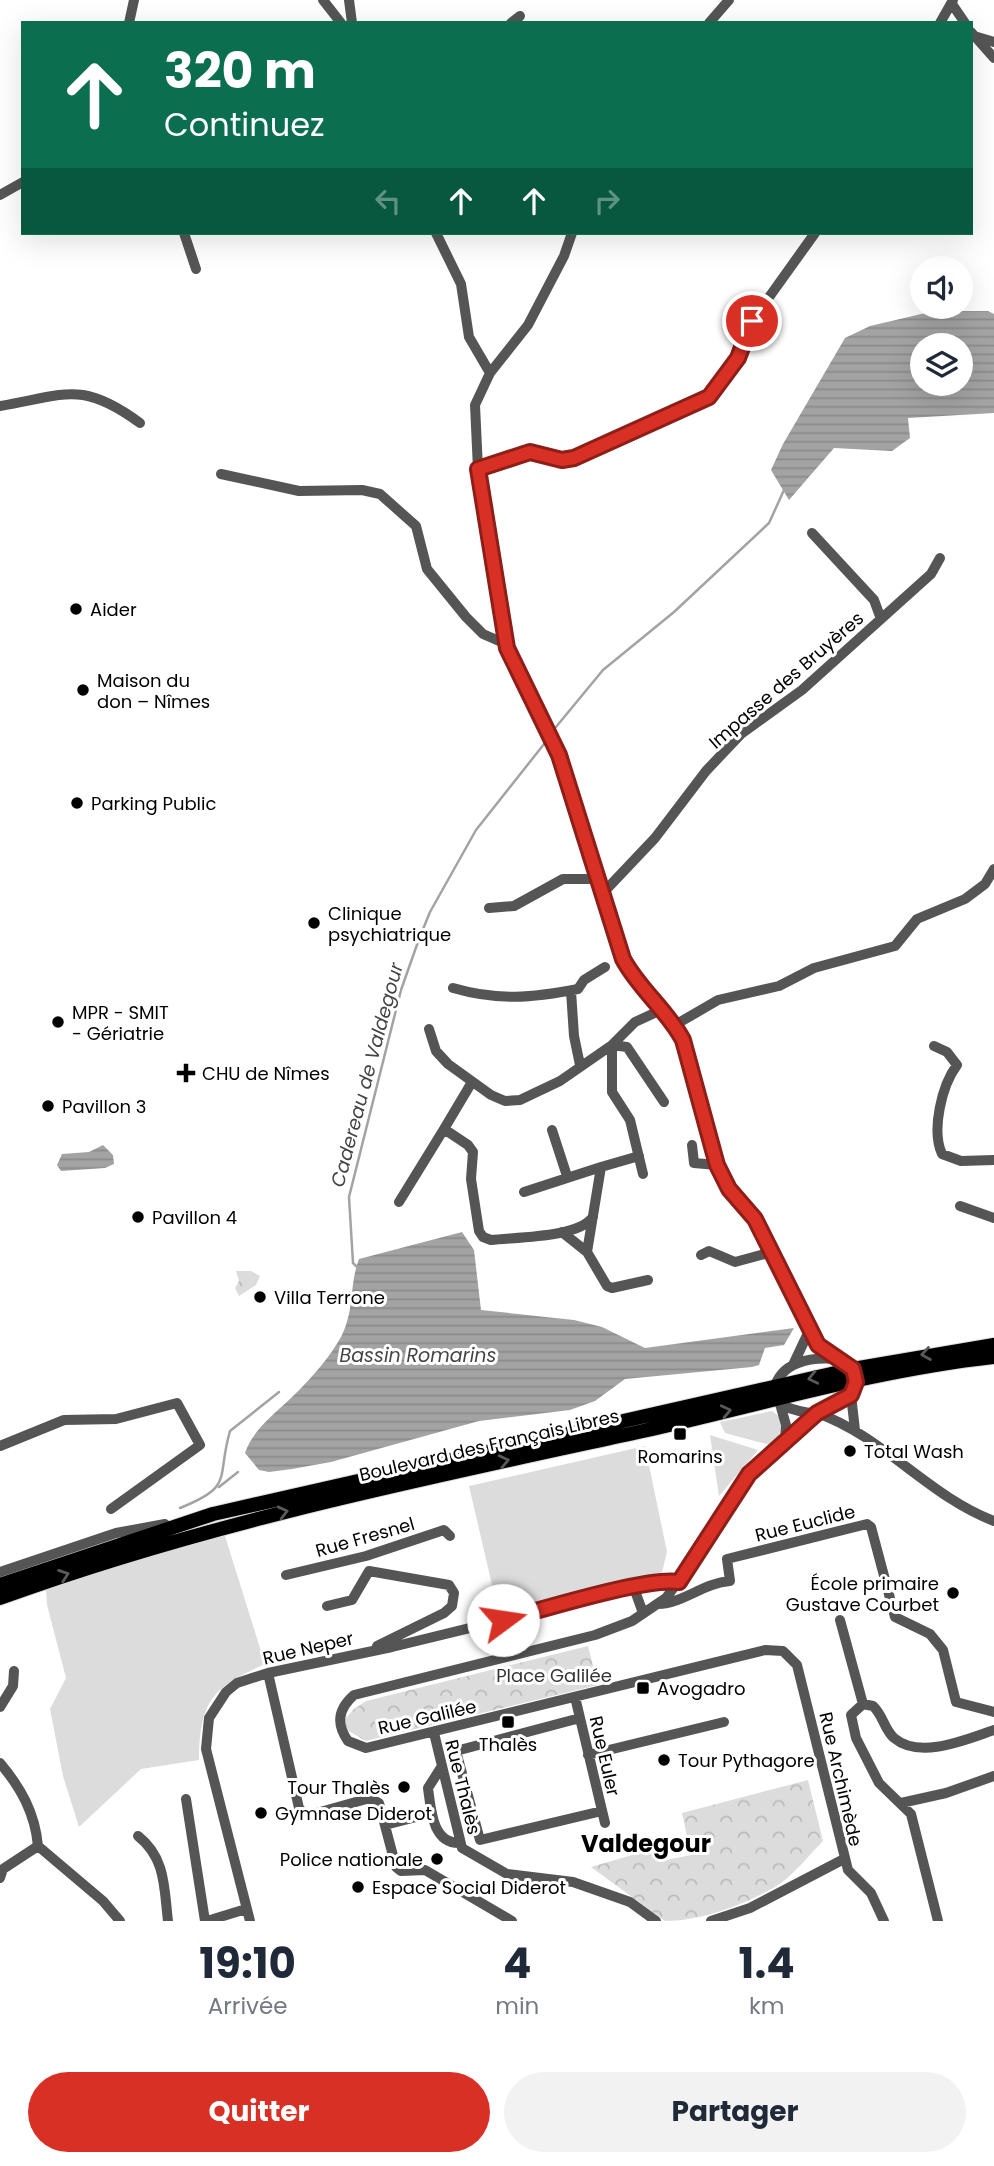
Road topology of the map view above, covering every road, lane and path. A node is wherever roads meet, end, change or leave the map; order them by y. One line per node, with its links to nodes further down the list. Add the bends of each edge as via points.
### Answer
1 (134, 0): 6 (street)
2 (323, 0): 7 (street)
3 (349, 0): 8 (street)
4 (729, 0): 9 (street)
5 (952, 2): 10 (street); 11 (street)
6 (129, 21)
7 (339, 21)
8 (352, 21)
9 (711, 21)
10 (941, 21)
11 (964, 21)
12 (973, 34): 13 (street); 14 (street)
13 (994, 42)
14 (994, 58)
15 (21, 183): 16 (street)
16 (0, 195)
17 (185, 235): 21 (street)
18 (437, 235): 22 (street, via 461,284 469,337)
19 (571, 235): 22 (street, via 528,325)
20 (814, 235): 25 (street, via 752,321 738,358 709,397 574,458 562,460 530,452)
21 (196, 269)
22 (490, 373): 25 (street, via 475,405)
23 (0, 406): 24 (street, via 69,392 92,395)
24 (140, 423)
25 (478, 469): 30 (street, via 506,627)
26 (221, 474): 30 (street, via 299,491 380,494 416,526 427,569 466,617 483,634)
27 (812, 533): 29 (street, via 874,600)
28 (940, 558): 29 (street, Impasse des Bruyères, via 931,574)
29 (881, 619): 33 (street, Impasse des Bruyères, via 802,691 741,734)
30 (503, 643): 32 (street, via 551,735)
31 (994, 869): 39 (street, via 985,884 965,899 917,919 895,946 814,968 779,986 718,1000)
32 (597, 879): 33 (street); 34 (street, via 563,879 514,906)
33 (603, 894): 38 (street, via 631,975)
34 (489, 908)
35 (605, 967): 37 (street)
36 (453, 988): 37 (street, via 502,999)
37 (570, 991): 43 (street)
38 (661, 1010): 39 (street); 41 (street, via 635,1022)
39 (675, 1025): 51 (street, via 690,1057)
40 (429, 1029): 44 (street, via 436,1051)
41 (612, 1045): 43 (street); 45 (street, via 626,1046); 49 (street, via 612,1092 630,1120)
42 (934, 1046): 50 (street, via 947,1052 957,1065 947,1084 940,1120 937,1138 942,1154 961,1161)
43 (580, 1065): 44 (street, via 560,1081 520,1100 505,1101)
44 (472, 1082): 46 (street)
45 (664, 1102)
46 (444, 1129): 56 (street); 60 (street, via 472,1152 471,1179 479,1231 484,1237)
47 (552, 1130): 54 (street)
48 (692, 1145): 51 (street, via 694,1163)
49 (639, 1156): 52 (street); 53 (street)
50 (994, 1160)
51 (717, 1165): 62 (street)
52 (601, 1167): 54 (street); 58 (street)
53 (643, 1174)
54 (567, 1176): 55 (street)
55 (524, 1192)
56 (399, 1202)
57 (960, 1206): 59 (street)
58 (593, 1217): 60 (street, via 583,1227); 61 (street)
59 (994, 1218)
60 (562, 1232): 61 (street)
61 (587, 1252): 64 (street, via 607,1286)
62 (772, 1252): 63 (street, via 735,1262 709,1251); 65 (street)
63 (701, 1255)
64 (648, 1280)
65 (809, 1331): 68 (street); 69 (street)
66 (994, 1345): 70 (main road, Boulevard des Français Libres, one-way to 70)
67 (994, 1357): 70 (main road, Boulevard des Français Libres)
68 (835, 1359): 69 (street); 70 (street)
69 (793, 1365): 71 (street)
70 (853, 1382): 71 (main road, Boulevard des Français Libres); 72 (street); 73 (street)
71 (777, 1398): 72 (street); 74 (street, via 786,1425); 77 (main road, Boulevard des Français Libres); 87 (main road, Boulevard des Français Libres, one-way to 71, via 200,1533)
72 (817, 1413): 73 (street); 74 (street)
73 (855, 1430): 78 (street, via 950,1500)
74 (785, 1439): 84 (street, via 749,1474)
75 (0, 1446): 76 (street, via 64,1420 116,1419 177,1403 200,1445)
76 (111, 1509)
77 (213, 1514): 82 (street, via 116,1533); 85 (main road, Boulevard des Français Libres)
78 (994, 1521)
79 (450, 1536): 80 (street, Rue Fresnel, via 444,1530)
80 (366, 1556): 81 (street); 83 (street, Rue Fresnel)
81 (369, 1571): 89 (street, via 352,1601); 92 (street, via 449,1585 454,1593 452,1606 444,1613)
82 (0, 1572)
83 (286, 1575)
84 (679, 1582): 86 (street, Rue Neper); 88 (street, Rue Galilée)
85 (0, 1585)
86 (634, 1588): 90 (street); 92 (street, Rue Neper)
87 (0, 1598)
88 (657, 1604): 90 (street, Rue Galilée); 99 (street, Rue Euclide, via 671,1604 714,1582 730,1581 727,1559 867,1524 895,1617 930,1634 943,1650 956,1702)
89 (327, 1606)
90 (643, 1613): 103 (street, Rue Galilée, via 595,1636 354,1695 340,1711 343,1734 356,1746 366,1748)
91 (840, 1620): 97 (street)
92 (367, 1651): 95 (street, Rue Neper)
93 (783, 1651): 96 (street, Rue Galilée, via 765,1650); 117 (street, Rue Archimède, via 797,1665)
94 (13, 1671): 98 (street, via 13,1686)
95 (268, 1673): 113 (street, via 299,1808 306,1815 370,1798 380,1803); 119 (street, Rue Neper, via 237,1683 226,1692 206,1727 206,1749)
96 (575, 1697): 100 (street, Rue Euler); 103 (street, Rue Galilée)
97 (863, 1704): 102 (street, via 880,1712 894,1738 914,1746 938,1746); 109 (street, Rue Archimède, via 851,1715 856,1738 879,1783)
98 (0, 1707)
99 (994, 1712)
100 (580, 1718): 104 (street, Rue Euler); 110 (street, via 456,1751 480,1840)
101 (724, 1722): 104 (street)
102 (994, 1730)
103 (434, 1733): 106 (street, Rue Thalès)
104 (588, 1755): 110 (street, Rue Euler)
105 (0, 1763): 116 (street, via 22,1789)
106 (442, 1766): 111 (street, via 428,1788); 115 (street, Rue Thalès)
107 (994, 1776): 109 (street)
108 (186, 1799): 122 (street)
109 (901, 1803): 128 (street, via 911,1814)
110 (602, 1811): 112 (street, Rue Euler)
111 (432, 1813): 113 (street); 115 (street, via 438,1834)
112 (605, 1823)
113 (385, 1825): 124 (street, via 401,1871 425,1870)
114 (138, 1836): 121 (street, via 151,1846 162,1866)
115 (459, 1843): 125 (street, Rue Thalès, via 507,1874 573,1882 630,1902)
116 (38, 1846): 118 (street); 120 (street)
117 (844, 1858): 126 (street, Rue Archimède, via 750,1908); 127 (street, via 848,1870 880,1907)
118 (1, 1872)
119 (246, 1909): 122 (street); 123 (street, Rue Neper)
120 (120, 1921)
121 (168, 1921)
122 (206, 1921)
123 (250, 1921)
124 (512, 1921)
125 (656, 1921)
126 (711, 1921)
127 (884, 1921)
128 (938, 1921)

